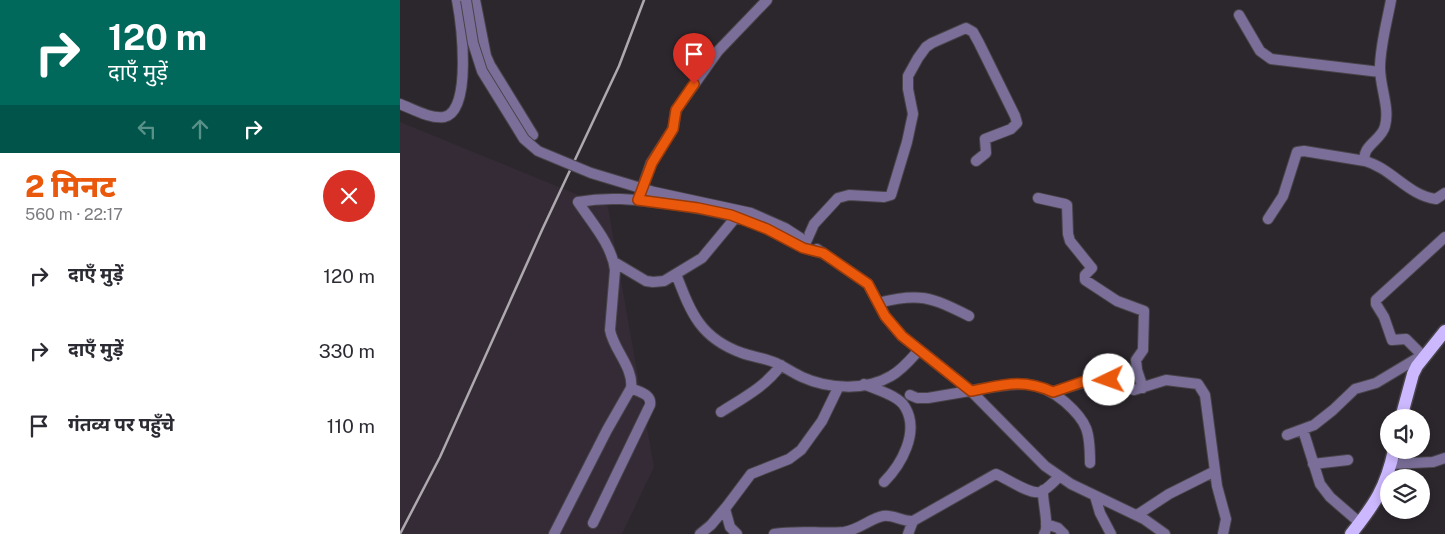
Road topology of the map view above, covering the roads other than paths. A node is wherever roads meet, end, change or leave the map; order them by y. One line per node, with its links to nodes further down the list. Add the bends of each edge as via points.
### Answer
1 (457, 0): 8 (street, via 463,72 458,102 446,116 436,117)
2 (466, 0): 18 (street, bridge, via 473,43 482,71 531,147 590,173 654,192 751,214 785,228)
3 (475, 0): 9 (street, via 486,56)
4 (767, 0): 14 (street, via 718,51 676,110 673,129 652,163)
5 (1391, 0): 7 (street)
6 (1239, 16): 7 (street, via 1260,51 1271,59)
7 (1380, 72): 11 (street, via 1385,126 1366,151)
8 (400, 104)
9 (533, 135)
10 (976, 161): 18 (street, via 986,153 985,139 1011,129 1017,123 979,42 966,28 926,47 908,76 913,114 891,195 884,198 849,195 838,198 818,219)
11 (1365, 161): 12 (street, via 1379,166 1406,186 1430,198 1436,199); 16 (street, via 1297,152 1283,196)
12 (1445, 193)
13 (1038, 198): 31 (street, via 1067,206 1068,237 1092,266 1085,280 1117,302 1144,312 1143,350 1136,360)
14 (638, 200): 15 (street); 20 (street, via 612,198 578,202)
15 (736, 217): 19 (street, via 803,248); 21 (street, via 702,258)
16 (1268, 219)
17 (1445, 237): 26 (street, via 1376,300 1392,340 1406,339)
18 (804, 241): 19 (street)
19 (823, 253): 22 (street, via 868,284)
20 (614, 262): 21 (street, via 653,282 664,281); 29 (street, via 610,330 614,345 631,376)
21 (676, 274): 27 (street, via 691,312 710,335 734,350)
22 (878, 303): 23 (street, via 909,296 930,298); 25 (street, via 893,326)
23 (969, 316)
24 (1445, 331): 26 (main road)
25 (919, 350): 28 (street, via 892,376); 32 (street)
26 (1425, 353): 35 (main road, via 1413,374); 37 (street, via 1376,383 1355,389 1323,419)
27 (781, 365): 30 (street, via 802,378); 36 (street, via 763,385)
28 (864, 384): 30 (street); 47 (street, via 895,398 908,414 909,437 901,462)
29 (631, 388): 54 (street, via 648,396 650,405); 56 (street)
30 (838, 388): 50 (street, via 822,421 801,450 789,459 751,474)
31 (1143, 388): 33 (street, via 1134,390 1098,379); 45 (street, via 1171,380 1194,382 1202,387)
32 (971, 391): 33 (street, via 1019,383); 34 (street, via 928,398); 46 (street)
33 (1053, 392): 42 (street, via 1084,422)
34 (910, 396)
35 (1403, 409)
36 (721, 412)
37 (1303, 430): 38 (street); 43 (street)
38 (1287, 435)
39 (1392, 459): 44 (main road)
40 (1444, 459): 44 (street)
41 (1348, 460): 43 (street)
42 (1090, 463)
43 (1313, 464): 53 (street, via 1324,491)
44 (1391, 464): 53 (main road, via 1379,495)
45 (1215, 471): 51 (street, via 1169,494); 64 (street, via 1226,519)
46 (1059, 477): 48 (street); 49 (street)
47 (884, 482)
48 (1043, 490): 52 (street, via 1034,492 996,474); 55 (street)
49 (1095, 496): 51 (street); 62 (street)
50 (725, 509): 57 (street); 58 (street, via 730,527)
51 (1137, 515): 63 (street)
52 (913, 521): 59 (street, via 885,516 845,532); 60 (street)
53 (1360, 522): 65 (main road)
54 (593, 523)
55 (1045, 529): 61 (street, via 1056,527)
56 (554, 534)
57 (700, 534)
58 (738, 534)
59 (774, 534)
60 (908, 534)
61 (1064, 534)
62 (1111, 534)
63 (1165, 534)
64 (1223, 534)
65 (1351, 534)

